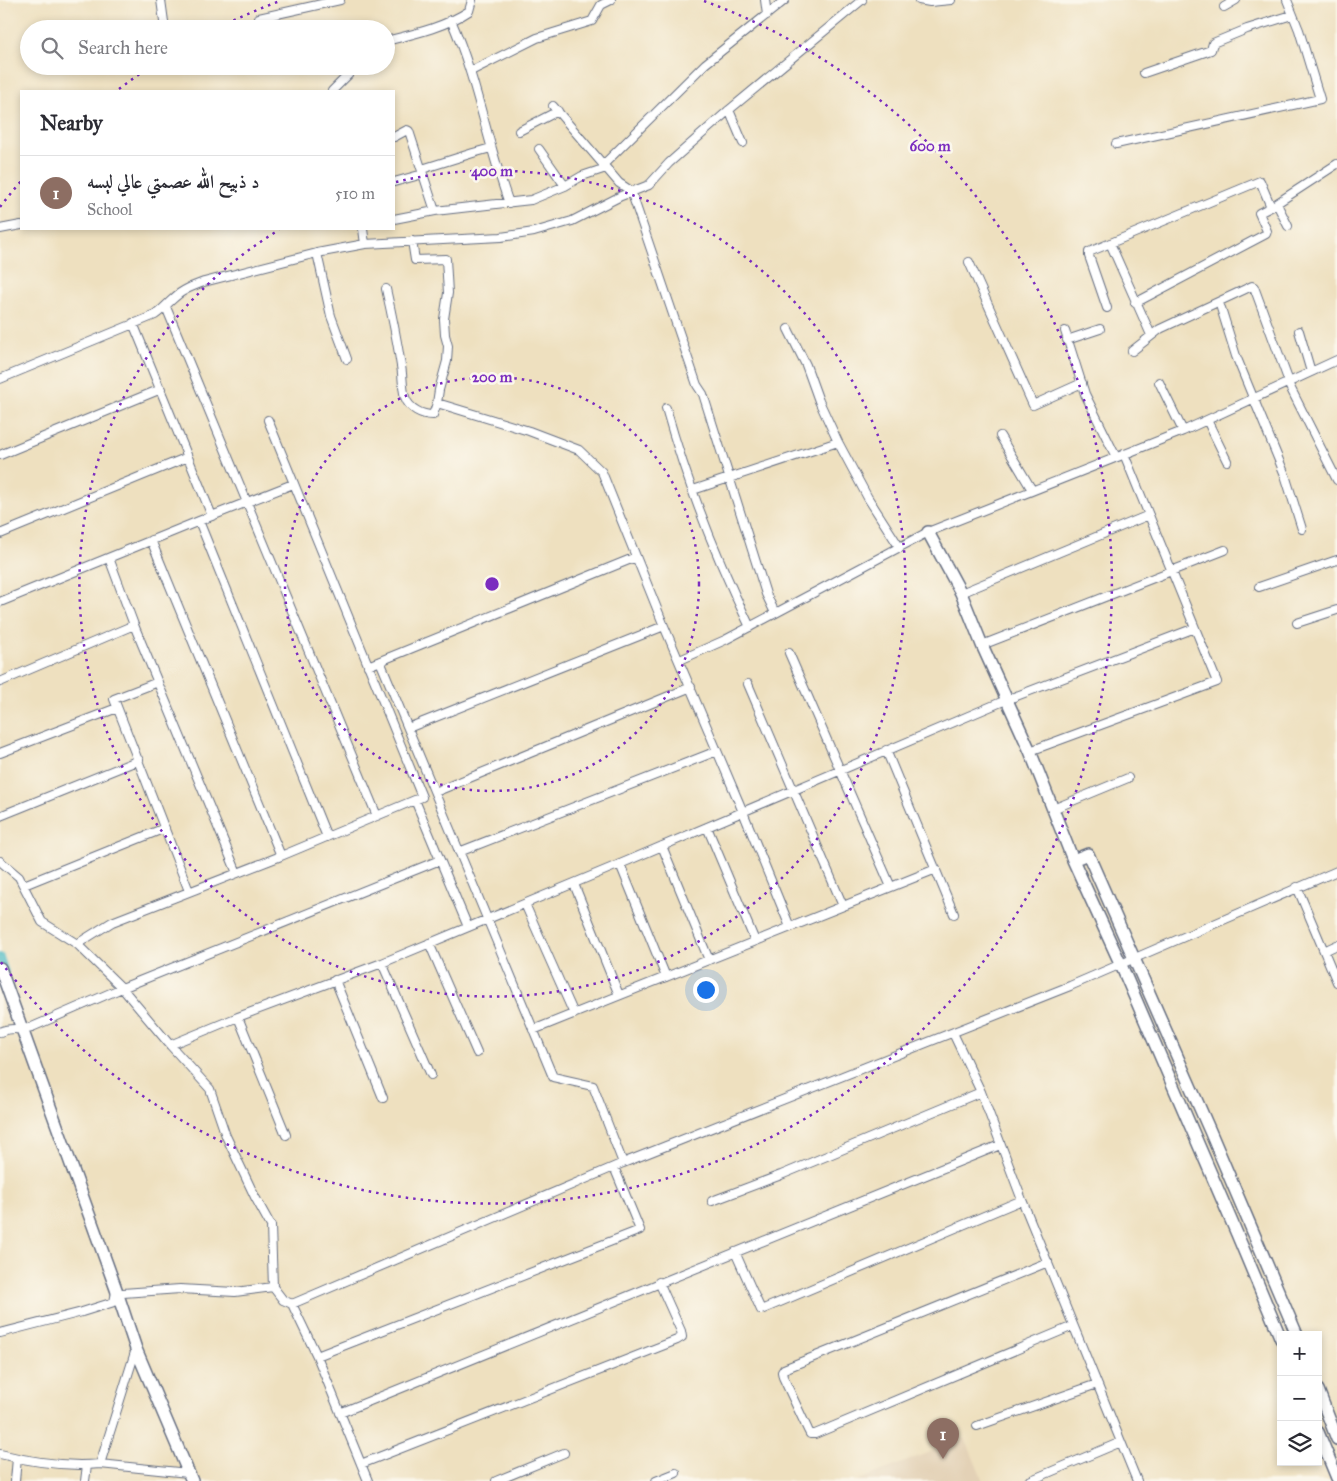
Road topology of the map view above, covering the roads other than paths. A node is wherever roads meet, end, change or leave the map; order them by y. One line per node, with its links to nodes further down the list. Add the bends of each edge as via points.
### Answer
1 (161, 0): 18 (street)
2 (340, 0): 12 (street)
3 (472, 0): 19 (street, via 469,11)
4 (611, 0): 13 (street)
5 (764, 0): 15 (street)
6 (786, 0): 15 (street)
7 (862, 0): 25 (street)
8 (919, 0): 9 (street)
9 (952, 0)
10 (1236, 0): 14 (street)
11 (1287, 0): 16 (street)
12 (320, 2): 17 (street)
13 (597, 4): 21 (street, via 595,17 587,23 537,38)
14 (1224, 7)
15 (767, 15): 33 (street, via 706,64)
16 (1292, 15): 22 (street, via 1247,29 1213,43 1211,50); 29 (street, via 1320,99)
17 (259, 18)
18 (164, 20)
19 (451, 20): 20 (street); 21 (street)
20 (395, 38)
21 (470, 71): 30 (street)
22 (1144, 73)
23 (348, 75): 24 (street)
24 (333, 90)
25 (729, 110): 28 (street); 37 (street, via 649,185)
26 (518, 131): 33 (street, via 555,109)
27 (395, 136): 34 (street, via 409,131)
28 (743, 143)
29 (1116, 144)
30 (491, 148): 34 (street); 38 (street)
31 (539, 149): 36 (street)
32 (1337, 164): 39 (street)
33 (604, 167): 36 (street); 37 (street)
34 (423, 171): 35 (street); 40 (street)
35 (395, 182)
36 (565, 186): 38 (street, via 531,200)
37 (631, 191): 46 (street, via 572,222 534,232); 84 (street)
38 (509, 203): 40 (street)
39 (1274, 205): 43 (street); 47 (street, via 1260,181); 52 (street, via 1259,214 1266,234)
40 (435, 211): 41 (street)
41 (395, 219)
42 (20, 225): 44 (street)
43 (1288, 226)
44 (0, 229)
45 (363, 230): 48 (street)
46 (412, 241): 48 (street); 73 (street, via 415,260 446,259 448,293 444,319 448,346)
47 (1110, 243): 52 (street); 54 (street, via 1088,254)
48 (365, 244): 49 (street)
49 (317, 253): 53 (street, via 204,282 174,297); 64 (street, via 331,316)
50 (969, 262): 70 (street, via 1033,405)
51 (386, 289): 73 (street, via 405,397 410,405 425,415 433,415)
52 (1135, 303): 61 (street)
53 (166, 307): 56 (street); 89 (street)
54 (1107, 308)
55 (1221, 308): 72 (street)
56 (133, 324): 67 (street); 71 (street)
57 (788, 329): 79 (street)
58 (1100, 329): 62 (street)
59 (1065, 331): 62 (street)
60 (1299, 331): 66 (street)
61 (1151, 335): 63 (street); 69 (street, via 1252,286)
62 (1067, 340): 70 (street)
63 (1132, 351)
64 (347, 359)
65 (1337, 360): 66 (street)
66 (1310, 372): 69 (street)
67 (0, 378)
68 (1159, 382): 77 (street)
69 (1288, 383): 72 (street); 85 (street)
70 (1082, 384): 81 (street)
71 (161, 389): 80 (street); 82 (street)
72 (1254, 398): 76 (street); 93 (street, via 1285,475)
73 (437, 404): 99 (street, via 529,430 579,450 602,472)
74 (666, 408): 87 (street)
75 (268, 420): 86 (street)
76 (1207, 420): 77 (street); 83 (street)
77 (1184, 431): 81 (street)
78 (1000, 436): 88 (street)
79 (838, 442): 84 (street); 97 (street)
80 (0, 455)
81 (1120, 455): 88 (street); 90 (street)
82 (188, 457): 91 (street); 95 (street)
83 (1227, 461)
84 (730, 478): 87 (street); 107 (street, via 766,594)
85 (1337, 480)
86 (293, 484): 89 (street); 117 (street)
87 (693, 490): 111 (street, via 731,588)
88 (1032, 490): 94 (street)
89 (248, 502): 91 (street); 138 (street)
90 (1149, 515): 102 (street); 104 (street)
91 (212, 516): 92 (street)
92 (199, 520): 96 (street); 141 (street)
93 (1302, 529)
94 (928, 532): 97 (street); 104 (main road)
95 (0, 534)
96 (151, 540): 100 (street); 144 (street)
97 (900, 548): 107 (street)
98 (1225, 550): 102 (street)
99 (636, 557): 110 (street); 116 (street)
100 (109, 558): 105 (street); 109 (street)
101 (1337, 560): 103 (street)
102 (1172, 572): 112 (street); 113 (street)
103 (1259, 587)
104 (961, 593): 113 (main road)
105 (0, 602)
106 (1337, 610): 108 (street)
107 (775, 613): 111 (street)
108 (1297, 623)
109 (134, 625): 118 (street); 119 (street)
110 (664, 626): 115 (street); 124 (street)
111 (750, 626): 115 (street)
112 (1194, 628): 122 (street); 127 (street, via 1216,682)
113 (982, 645): 122 (main road)
114 (789, 653): 130 (street)
115 (680, 660): 121 (street)
116 (380, 661): 117 (street); 124 (street)
117 (368, 666): 134 (street, via 422,795)
118 (0, 682)
119 (158, 682): 123 (street, via 114,699); 151 (street)
120 (748, 684): 132 (street)
121 (691, 687): 126 (street); 133 (street)
122 (1006, 700): 125 (street); 127 (main road)
123 (117, 708): 128 (street); 129 (street)
124 (408, 728): 133 (street)
125 (886, 750): 130 (street); 149 (street)
126 (717, 751): 136 (street); 143 (street)
127 (1030, 751): 135 (main road)
128 (0, 753)
129 (139, 760): 137 (street); 140 (street)
130 (840, 770): 132 (street); 155 (street)
131 (1128, 778): 135 (street)
132 (792, 791): 136 (street); 158 (street)
133 (435, 792): 143 (street)
134 (415, 800): 138 (street); 145 (street)
135 (1053, 809): 146 (main road)
136 (743, 812): 139 (street); 162 (street)
137 (0, 816)
138 (377, 816): 141 (street)
139 (707, 827): 142 (street); 163 (street)
140 (165, 828): 153 (street); 156 (street)
141 (327, 837): 144 (street)
142 (662, 846): 148 (street); 169 (street)
143 (459, 852): 160 (street)
144 (282, 856): 151 (street)
145 (440, 860): 161 (street); 176 (street)
146 (1073, 860): 168 (main road, via 1088,854); 171 (main road)
147 (0, 861): 153 (street)
148 (620, 864): 152 (street); 173 (street)
149 (936, 869): 155 (street); 159 (street)
150 (1337, 870): 154 (street)
151 (238, 873): 156 (street)
152 (574, 884): 157 (street); 177 (street)
153 (24, 885): 165 (street, via 42,922)
154 (1297, 886): 167 (street); 168 (street)
155 (891, 887): 158 (street)
156 (189, 891): 165 (street, via 112,922)
157 (526, 904): 160 (street); 178 (street)
158 (843, 906): 162 (street)
159 (954, 914)
160 (487, 919): 161 (street); 181 (street)
161 (468, 927): 164 (street)
162 (790, 928): 163 (street)
163 (755, 941): 169 (street)
164 (430, 942): 170 (street); 185 (street)
165 (77, 944): 176 (street)
166 (1337, 945): 167 (street)
167 (1324, 951): 175 (street)
168 (1134, 957): 171 (street); 195 (main road)
169 (709, 960): 173 (street)
170 (382, 963): 174 (street); 186 (street)
171 (1121, 965): 183 (street); 196 (main road)
172 (0, 968): 180 (main road)
173 (666, 977): 177 (street)
174 (335, 980): 179 (street); 188 (street)
175 (1337, 982)
176 (122, 988): 180 (street); 184 (street)
177 (619, 995): 178 (street)
178 (574, 1014): 181 (street)
179 (238, 1017): 184 (street); 189 (street)
180 (27, 1029): 182 (street, via 8,1028); 203 (main road)
181 (533, 1030): 191 (street, via 553,1077 593,1086)
182 (0, 1032)
183 (953, 1033): 187 (street); 191 (street)
184 (170, 1045): 202 (street, via 210,1089 226,1136 271,1226)
185 (477, 1053)
186 (432, 1076)
187 (981, 1092): 190 (street); 194 (street, via 781,1176)
188 (383, 1098)
189 (286, 1135)
190 (1000, 1145): 193 (street); 197 (street)
191 (623, 1164): 192 (street)
192 (614, 1167): 204 (street); 210 (street, via 640,1230)
193 (1022, 1200): 197 (street, via 761,1310); 198 (street)
194 (712, 1201)
195 (1259, 1245): 196 (main road); 199 (main road)
196 (1244, 1251): 200 (main road)
197 (734, 1252): 201 (street)
198 (1048, 1262): 205 (street); 205 (street, via 782,1372 810,1434 815,1434)
199 (1266, 1262): 200 (main road); 207 (main road)
200 (1251, 1268): 206 (main road)
201 (659, 1282): 213 (street); 222 (street, via 682,1337)
202 (273, 1287): 203 (street, via 235,1292 180,1289); 204 (street, via 283,1300)
203 (120, 1291): 208 (street, via 114,1302); 209 (main road)
204 (292, 1304): 210 (street)
205 (1073, 1326): 211 (street)
206 (1278, 1331)
207 (1294, 1331)
208 (0, 1333)
209 (136, 1349): 221 (street); 225 (main road)
210 (317, 1356): 213 (street)
211 (1097, 1384): 214 (street); 216 (street)
212 (1322, 1400): 215 (main road)
213 (340, 1413): 222 (street)
214 (977, 1426)
215 (1337, 1439)
216 (1121, 1442): 232 (street); 233 (street)
217 (1322, 1442): 226 (main road)
218 (564, 1453): 230 (street)
219 (0, 1454): 220 (street)
220 (18, 1458): 223 (street); 227 (street)
221 (100, 1464): 223 (street); 225 (street)
222 (361, 1464): 229 (street)
223 (87, 1465): 228 (street)
224 (676, 1473): 231 (street)
225 (190, 1477)
226 (1337, 1478)
227 (15, 1481)
228 (84, 1481)
229 (368, 1481)
230 (496, 1481)
231 (656, 1481)
232 (1029, 1481)
233 (1137, 1481)

